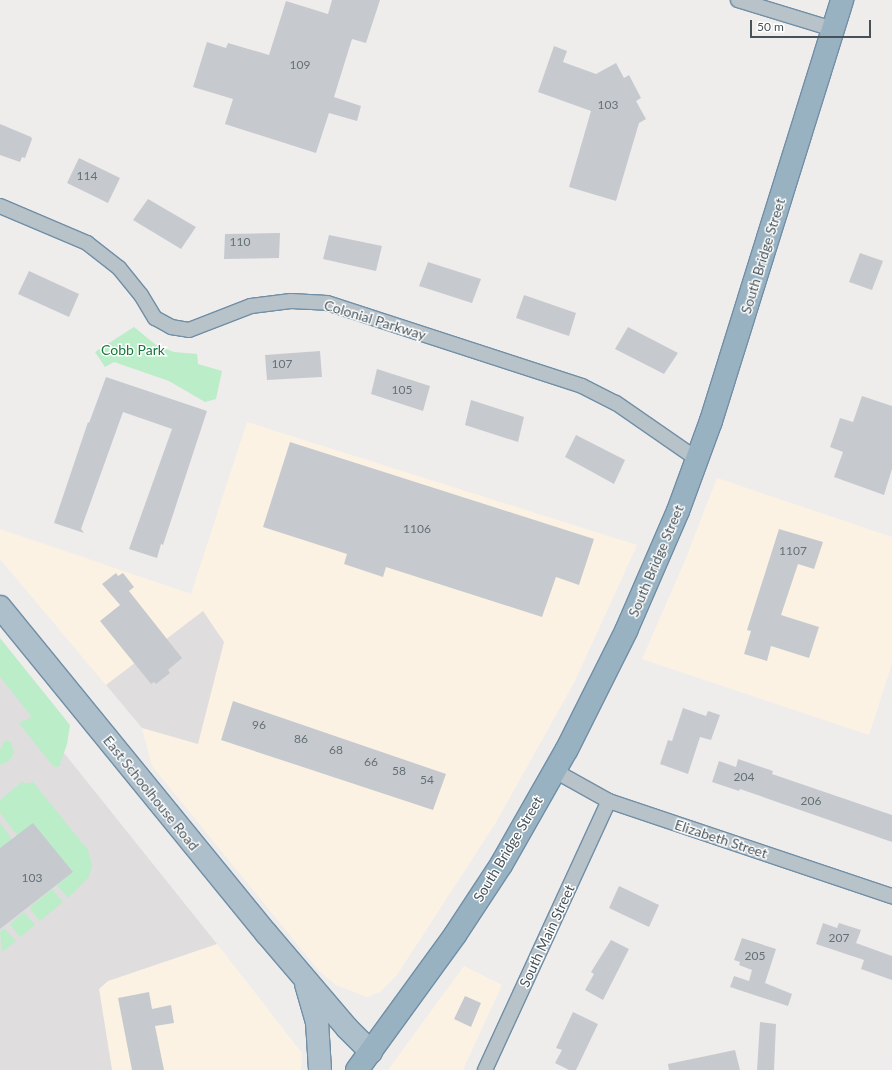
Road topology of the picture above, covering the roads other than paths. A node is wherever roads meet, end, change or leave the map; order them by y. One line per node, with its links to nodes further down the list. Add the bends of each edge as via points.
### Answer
1 (738, 0): 3 (street)
2 (842, 0): 3 (highway, South Bridge Street)
3 (833, 29): 5 (highway, South Bridge Street, via 727,374)
4 (0, 206): 5 (street, Colonial Parkway, via 87,243 119,268 141,295 155,318 171,327 188,330 251,306 291,301 327,303 582,386 616,404)
5 (697, 459): 7 (highway, South Bridge Street, via 662,550 626,630)
6 (0, 607): 10 (main road, East Schoolhouse Road)
7 (555, 771): 8 (street, Elizabeth Street); 11 (highway, South Bridge Street, via 501,865 455,935)
8 (609, 801): 9 (street, Elizabeth Street); 14 (street, South Main Street)
9 (892, 896)
10 (304, 977): 11 (main road, East Schoolhouse Road); 12 (main road, East Schoolhouse Road, via 317,1022)
11 (371, 1052): 13 (highway, South Bridge Street)
12 (320, 1070)
13 (357, 1070)
14 (485, 1070)

